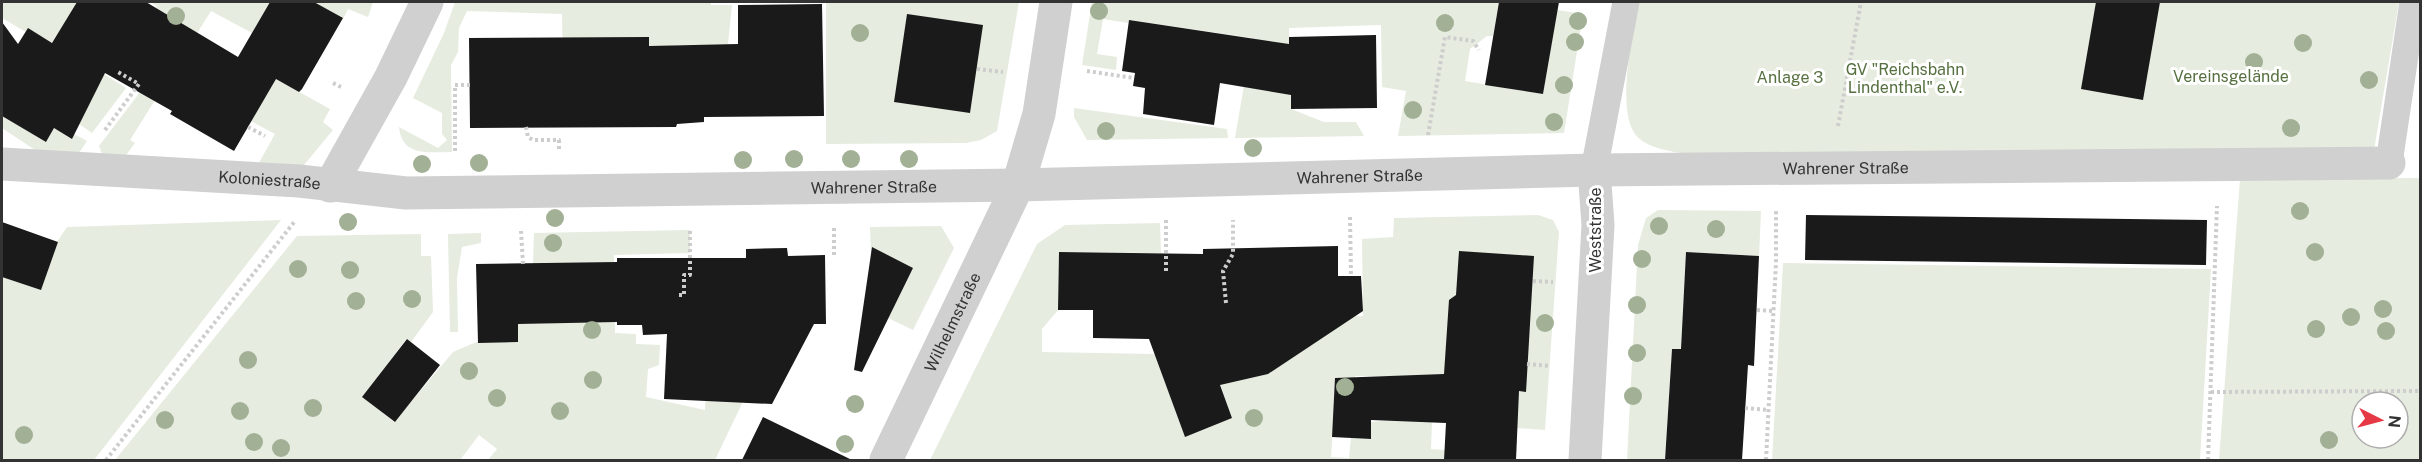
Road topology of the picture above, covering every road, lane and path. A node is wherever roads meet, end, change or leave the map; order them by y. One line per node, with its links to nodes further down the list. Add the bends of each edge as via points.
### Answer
1 (427, 2): 27 (street, Koloniestraße, via 392,77)
2 (1056, 2): 26 (street, Wilhelmstraße, via 1039,114)
3 (1626, 2): 24 (lane, Weststraße)
4 (1861, 2): 23 (path)
5 (2413, 2): 18 (lane)
6 (1479, 50): 25 (path, via 1473,41 1445,37 1428,135)
7 (977, 69): 10 (path)
8 (1081, 69): 11 (path)
9 (118, 72): 21 (path, via 139,84)
10 (1007, 73)
11 (1134, 78)
12 (333, 83): 14 (path)
13 (470, 85): 17 (path, via 455,85)
14 (339, 86)
15 (526, 127): 16 (path, via 533,140 559,140)
16 (559, 158)
17 (456, 160)
18 (2389, 163): 20 (street, Wahrener Straße)
19 (2, 164): 21 (street, Koloniestraße)
20 (2218, 165): 23 (street, Wahrener Straße); 47 (path)
21 (75, 168): 27 (street, Koloniestraße)
22 (1778, 168): 23 (street, Wahrener Straße); 24 (street, Wahrener Straße); 43 (path)
23 (1833, 168)
24 (1594, 170): 25 (street, Wahrener Straße); 52 (street, Weststraße, via 1598,225)
25 (1429, 175): 26 (street, Wahrener Straße)
26 (1018, 185): 27 (street, Wahrener Straße, via 406,193); 51 (street, Wilhelmstraße)
27 (330, 186): 50 (path, via 299,217)
28 (1350, 209): 37 (path)
29 (1232, 211): 41 (path, via 1233,254 1223,271)
30 (1166, 212): 36 (path)
31 (833, 220): 34 (path)
32 (691, 223): 40 (path, via 690,275 684,275 684,295)
33 (521, 225): 35 (path)
34 (834, 255)
35 (523, 264)
36 (1166, 271)
37 (1351, 276)
38 (1533, 281): 39 (path)
39 (1564, 282)
40 (679, 295)
41 (1226, 303)
42 (1756, 310): 43 (path)
43 (1773, 311): 49 (path)
44 (1527, 364): 45 (path)
45 (1560, 366)
46 (2421, 391): 47 (path)
47 (2211, 393): 54 (path)
48 (1745, 408): 49 (path)
49 (1768, 410): 53 (path)
50 (106, 460)
51 (886, 460)
52 (1585, 460)
53 (1766, 460)
54 (2208, 460)

